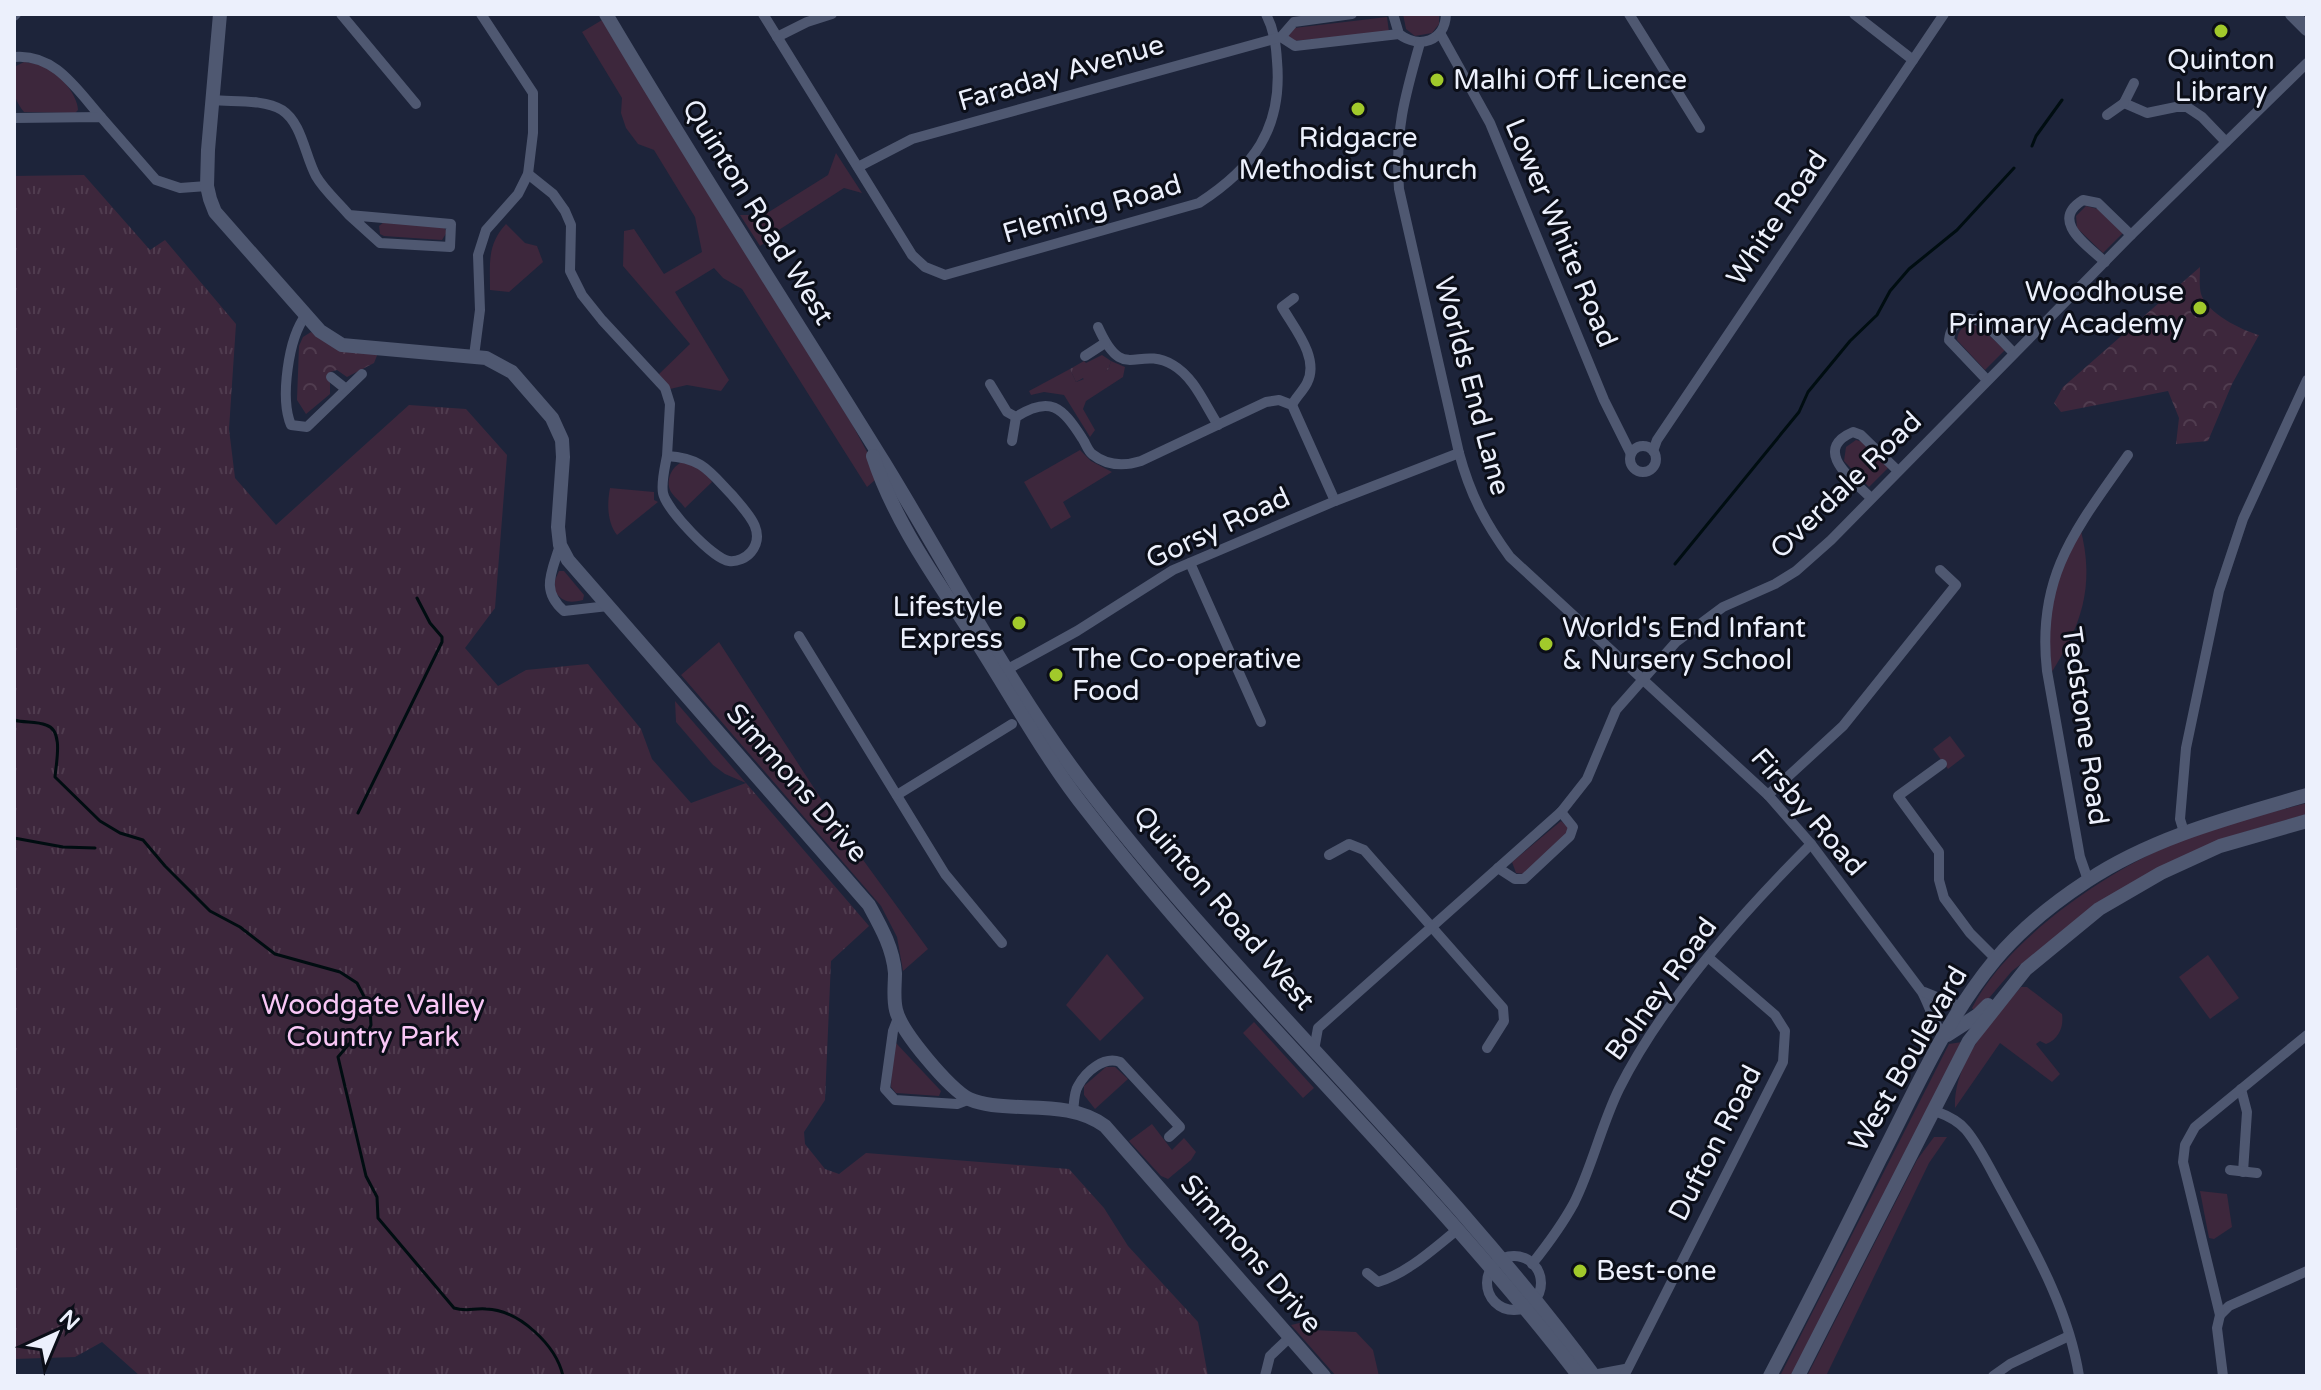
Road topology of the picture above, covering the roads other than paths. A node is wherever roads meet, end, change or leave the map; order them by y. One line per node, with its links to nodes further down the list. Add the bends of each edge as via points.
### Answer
1 (220, 14): 25 (street)
2 (341, 14): 27 (street)
3 (481, 14): 34 (street, via 533,93)
4 (606, 14): 55 (street, Quinton Road West)
5 (763, 14): 18 (street, Fleming Road)
6 (832, 14): 18 (street)
7 (1266, 14): 19 (street, Fleming Road)
8 (1352, 14): 19 (street, Faraday Avenue, via 1294,22)
9 (1393, 14): 17 (street)
10 (1446, 14): 16 (street)
11 (1629, 14): 31 (street)
12 (1854, 14): 22 (street)
13 (1944, 14): 22 (street, White Road)
14 (2292, 14): 15 (street)
15 (2307, 29)
16 (1440, 33): 20 (street); 59 (street, Lower White Road, via 1490,123)
17 (1399, 34): 19 (street, Faraday Avenue, via 1295,46); 20 (street)
18 (777, 37): 33 (street, Fleming Road)
19 (1278, 37): 33 (street, Faraday Avenue, via 912,139); 33 (street, Fleming Road, via 1279,79 1269,131 1246,167 1199,203 945,275 912,255)
20 (1420, 43): 58 (street, Worlds End Lane, via 1401,109 1399,189)
21 (14, 57): 29 (street, via 38,58 56,66)
22 (1913, 60): 57 (street, White Road)
23 (2307, 63): 32 (street, Overdale Road)
24 (2134, 83): 26 (street)
25 (213, 100): 35 (street); 36 (street, via 282,110 295,125 319,181)
26 (2124, 103): 28 (street); 32 (street, via 2147,113 2187,107)
27 (416, 104)
28 (2107, 115)
29 (101, 117): 30 (street); 35 (street, via 156,180 180,188)
30 (14, 118)
31 (1700, 128)
32 (2226, 142): 37 (street, Overdale Road)
33 (858, 167)
34 (528, 174): 44 (street, via 486,230 478,255 480,310); 61 (street, via 565,211 571,225 570,271 582,295 665,388 670,404)
35 (207, 186): 40 (street, via 215,212)
36 (349, 215): 36 (street, via 451,224 450,247 380,243)
37 (2131, 235): 38 (street, Overdale Road); 38 (street, via 2098,203 2083,200 2074,205 2071,229)
38 (2105, 262): 43 (street, Overdale Road)
39 (1294, 298): 52 (street, via 1282,307 1310,357 1310,373)
40 (306, 315): 44 (street, via 342,345); 51 (street, via 293,338 285,410 291,425 307,427)
41 (1098, 327): 42 (street)
42 (1105, 343): 45 (street); 54 (street, via 1119,359 1157,359 1186,374)
43 (2014, 353): 48 (street, Overdale Road); 48 (street, via 1979,320 1958,322 1949,340)
44 (474, 356): 65 (street, via 512,372 556,426 563,457)
45 (1085, 356)
46 (362, 374): 51 (street)
47 (331, 377): 51 (street)
48 (1987, 380): 62 (street, Overdale Road)
49 (2307, 380): 84 (street, via 2243,519 2219,591 2186,748 2180,819)
50 (990, 384): 53 (street)
51 (346, 389)
52 (1292, 405): 54 (street, via 1266,402); 64 (street)
53 (1016, 417): 54 (street, via 1033,406 1050,406 1068,416 1092,454 1124,466); 56 (street)
54 (1218, 425)
55 (867, 437): 70 (street, Quinton Road West); 72 (street, Quinton Road West, via 901,522)
56 (1012, 441)
57 (1653, 451): 59 (street, via 1641,446); 59 (street, White Road, via 1655,464 1646,472 1631,466)
58 (1459, 453): 64 (street, Gorsy Road); 71 (street, Worlds End Lane, via 1469,489 1510,557)
59 (1631, 454)
60 (2128, 455): 88 (street, Tedstone Road, via 2057,564 2046,608 2047,671)
61 (667, 456): 61 (street, via 705,466 751,517 756,545 746,557 731,561 714,555 669,507 663,493)
62 (1897, 470): 63 (street, Overdale Road); 63 (street, via 1861,435 1853,432 1839,442 1836,462)
63 (1870, 497): 71 (street, Overdale Road, via 1796,571 1705,619)
64 (1335, 501): 66 (street, Gorsy Road)
65 (560, 545): 68 (street, Simmons Drive); 68 (street, via 548,585 553,601 564,611)
66 (1190, 563): 70 (street, Gorsy Road); 75 (street)
67 (1940, 570): 80 (street, via 1956,585 1843,726)
68 (608, 606): 97 (street, Simmons Drive, via 869,905 892,956)
69 (799, 636): 79 (street)
70 (1008, 669): 72 (street, via 1002,673); 74 (street, Quinton Road West)
71 (1642, 678): 80 (street, Firsby Road); 82 (street, Overdale Road, via 1616,710 1587,779)
72 (1006, 689): 73 (street, Quinton Road West)
73 (1014, 702): 76 (street); 77 (street, Quinton Road West)
74 (1034, 709): 77 (street, via 1041,730); 100 (street, Quinton Road West, via 1093,796)
75 (1261, 722)
76 (1012, 724): 77 (street); 79 (street)
77 (1035, 734): 100 (street, Quinton Road West, via 1085,809 1155,895)
78 (1942, 764): 92 (street, via 1898,796 1939,852 1944,898)
79 (897, 795): 90 (street, via 945,874)
80 (1768, 795): 85 (street, Firsby Road)
81 (2307, 795): 84 (street, West Boulevard)
82 (1561, 812): 87 (street, Overdale Road); 87 (street, via 1573,827 1570,836 1524,879)
83 (2307, 821): 93 (street, West Boulevard, via 2220,846 2161,873 2099,909)
84 (2184, 832): 88 (street, West Boulevard)
85 (1811, 844): 91 (street, Bolney Road); 94 (street, Firsby Road)
86 (1329, 855): 89 (street, via 1349,844 1364,850)
87 (1498, 868): 89 (street, Overdale Road)
88 (2088, 880): 92 (street, West Boulevard)
89 (1430, 926): 99 (street, Overdale Road); 104 (street, via 1503,1008 1504,1021)
90 (1002, 943)
91 (1709, 958): 116 (street, Bolney Road, via 1661,1019 1618,1091 1574,1202); 123 (street, Dufton Road, via 1775,1015 1785,1031 1783,1062)
92 (1996, 959): 95 (street, West Boulevard)
93 (2026, 969): 98 (street); 103 (street, West Boulevard)
94 (1922, 992): 95 (street, Firsby Road); 96 (street, Firsby Road)
95 (1954, 1005): 96 (street); 98 (street); 102 (street, West Boulevard)
96 (1935, 1017): 102 (street, Firsby Road)
97 (898, 1018): 107 (street, Simmons Drive, via 949,1083); 107 (street, Simmons Drive, via 885,1089 895,1100 957,1104)
98 (1966, 1023): 102 (street); 103 (street)
99 (1318, 1028): 100 (street); 105 (street)
100 (1288, 1033): 105 (street, Quinton Road West)
101 (2307, 1035): 106 (street)
102 (1944, 1037): 128 (street, West Boulevard)
103 (1969, 1041): 108 (street, West Boulevard)
104 (1487, 1048)
105 (1308, 1055): 114 (street, Quinton Road West); 115 (street, Quinton Road West)
106 (2241, 1089): 112 (street, via 2247,1112); 120 (street, via 2195,1127 2183,1162)
107 (970, 1099): 109 (street, Simmons Drive)
108 (1935, 1111): 121 (street, via 1966,1129 1991,1170 2032,1247); 129 (street, West Boulevard)
109 (1073, 1112): 110 (street, via 1078,1086 1110,1058 1120,1062 1180,1127); 122 (street, Simmons Drive, via 1105,1126)
110 (1169, 1137)
111 (2230, 1170): 112 (street)
112 (2243, 1172): 113 (street)
113 (2257, 1173)
114 (1457, 1230): 115 (street, Quinton Road West); 118 (street, via 1391,1278 1378,1282)
115 (1498, 1263): 116 (street, via 1518,1257); 119 (street, Quinton Road West); 119 (street, via 1488,1277 1491,1298 1508,1310)
116 (1532, 1264): 119 (street, via 1541,1287)
117 (2307, 1271): 120 (street)
118 (1367, 1273)
119 (1531, 1303): 126 (street, Quinton Road West); 127 (street, Quinton Road West)
120 (2220, 1315): 132 (street)
121 (2069, 1336): 130 (street); 131 (street)
122 (1290, 1337): 124 (street, via 1270,1356); 125 (street, Simmons Drive)
123 (1624, 1372): 127 (street, Dufton Road)
124 (1265, 1376)
125 (1324, 1376)
126 (1579, 1376)
127 (1594, 1376)
128 (1770, 1376)
129 (1798, 1376)
130 (1993, 1376)
131 (2079, 1376)
132 (2223, 1376)

